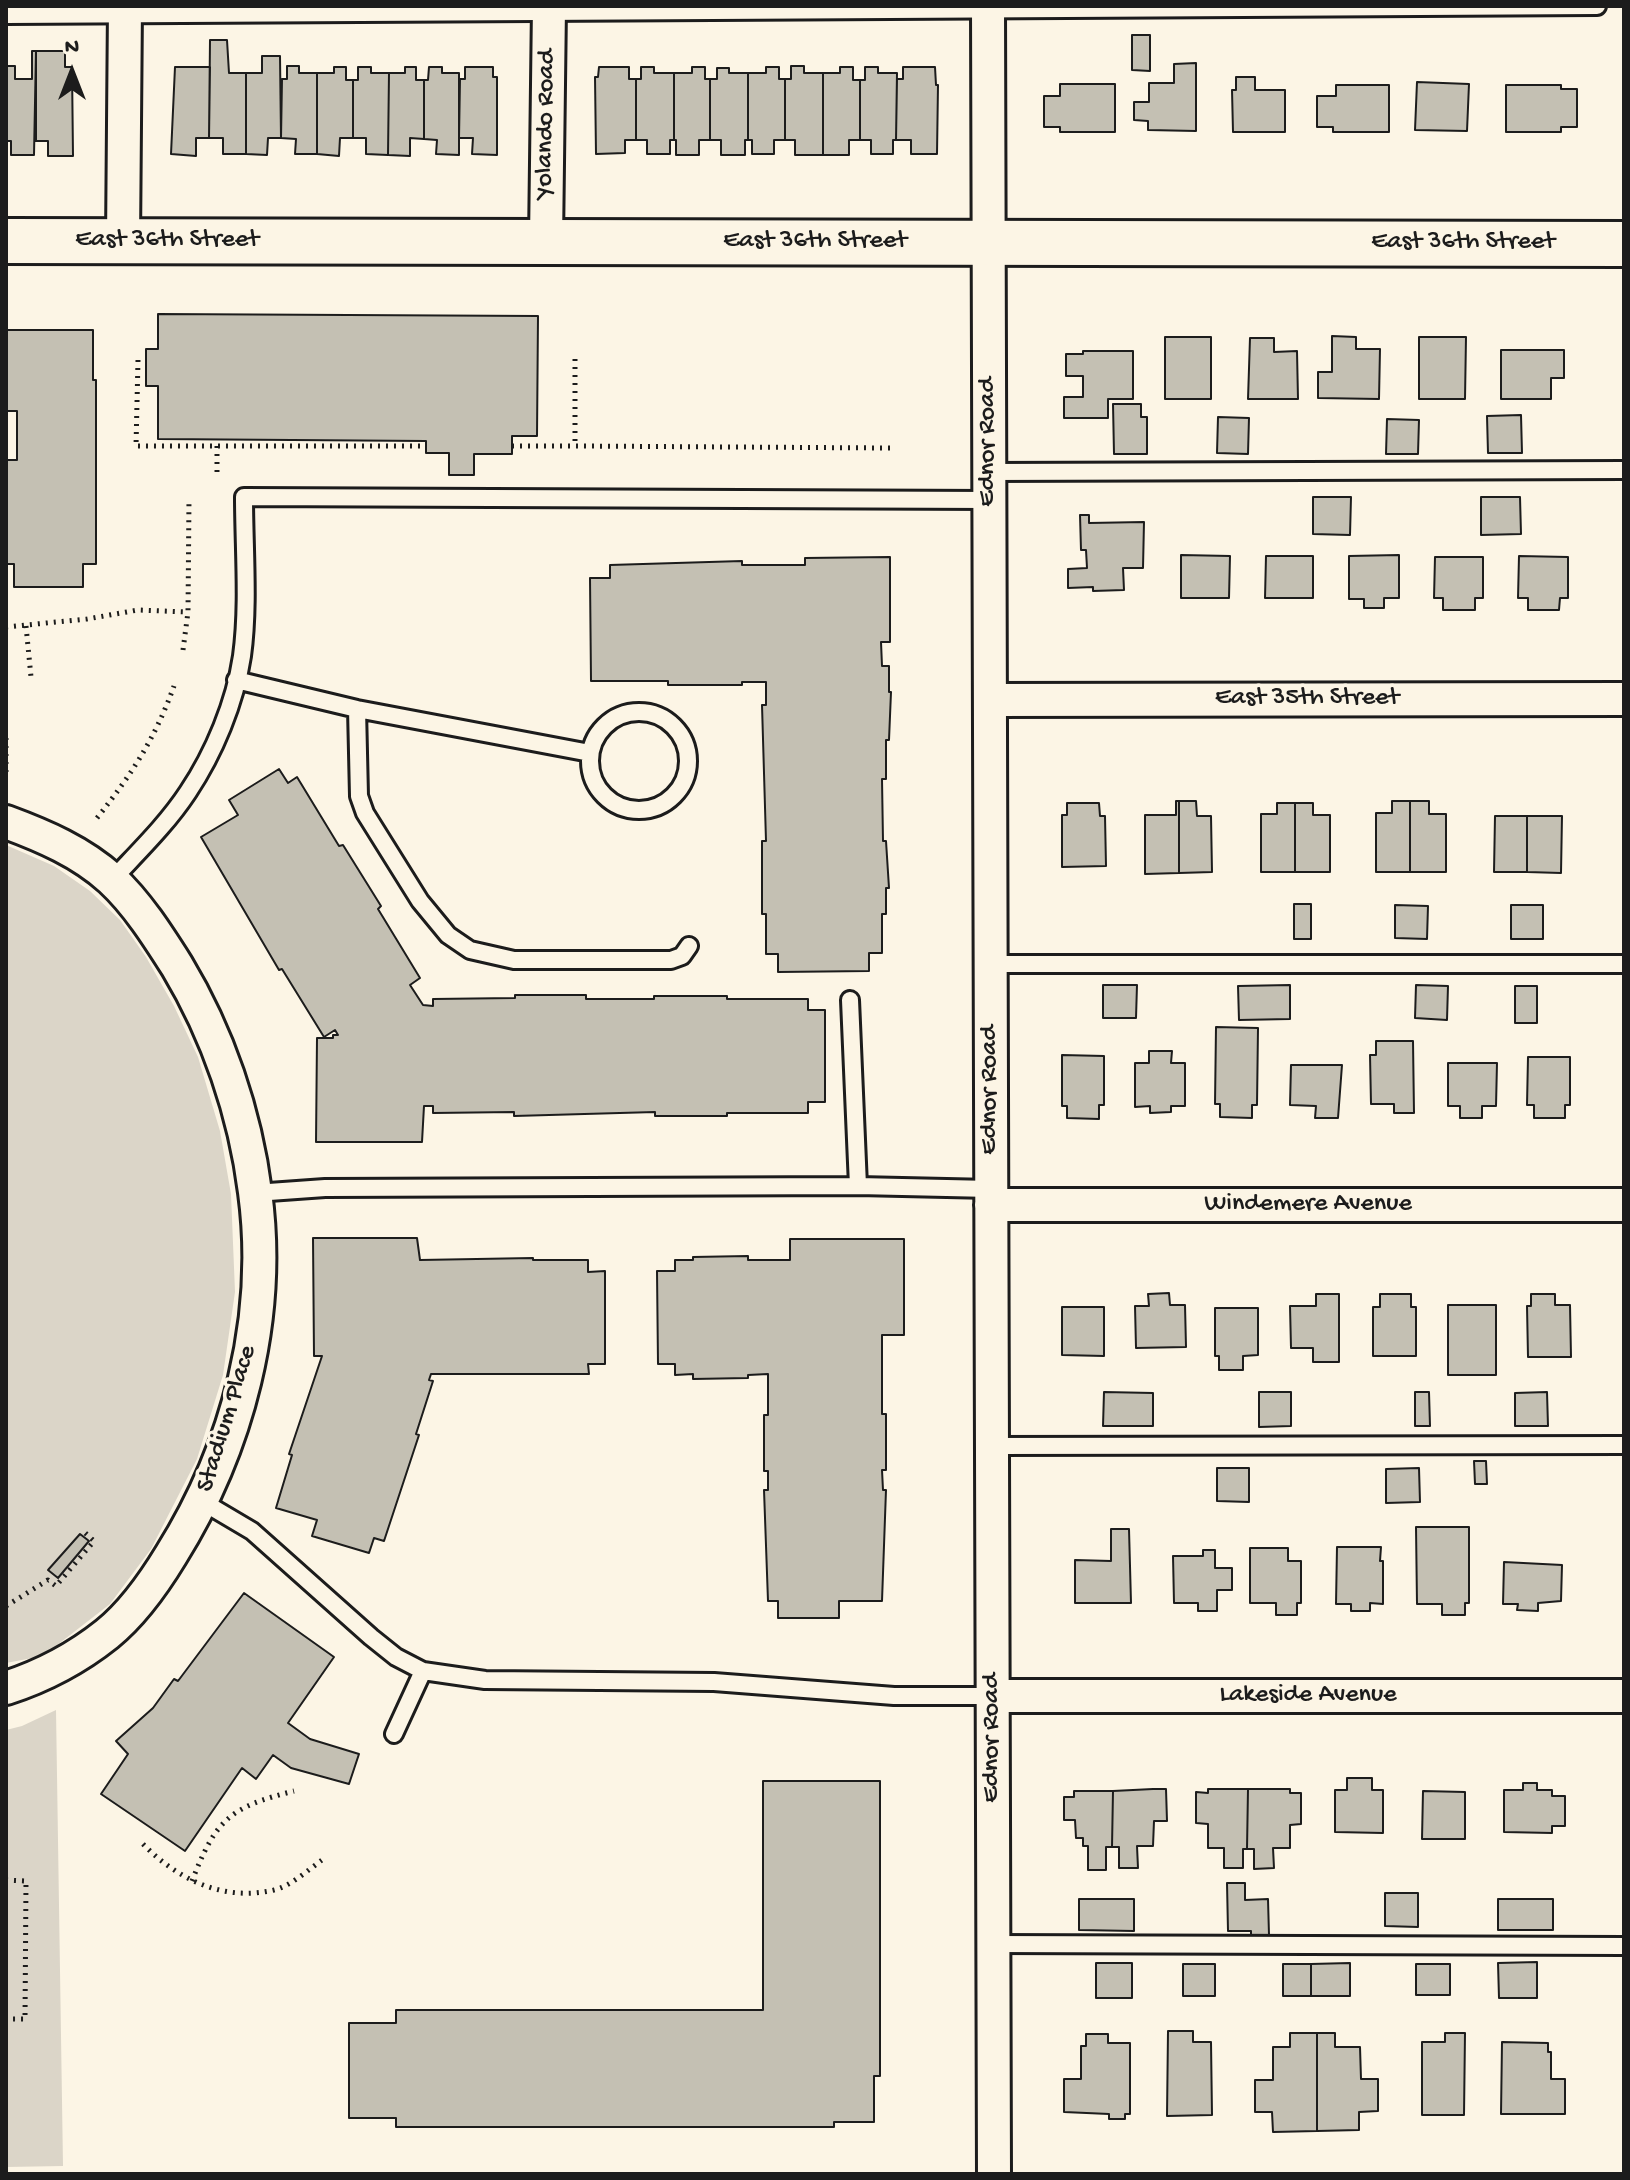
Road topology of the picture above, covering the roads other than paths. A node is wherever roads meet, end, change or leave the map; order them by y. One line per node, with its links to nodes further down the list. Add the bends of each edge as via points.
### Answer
1 (1597, 6): 3 (lane)
2 (988, 8): 3 (lane); 5 (lane); 12 (street, Ednor Road)
3 (1232, 8)
4 (549, 9): 5 (lane); 7 (lane); 11 (street, Yolando Road)
5 (757, 9)
6 (125, 10): 7 (lane); 8 (lane); 10 (street)
7 (332, 10)
8 (6, 15)
9 (6, 241): 10 (street, East 36th Street)
10 (123, 241): 11 (street, East 36th Street)
11 (546, 241): 12 (street, East 36th Street)
12 (989, 243): 13 (street, East 36th Street); 15 (street, Ednor Road)
13 (1624, 244)
14 (1624, 470): 15 (lane)
15 (989, 486): 16 (lane, via 244,497 244,629); 18 (street, Ednor Road)
16 (236, 680): 19 (lane); 22 (lane, via 211,751 188,792)
17 (1624, 699): 18 (street, East 35th Street)
18 (990, 700): 24 (street, Ednor Road)
19 (357, 709): 20 (lane); 23 (lane, via 359,796 365,813 420,901 448,935 470,950 514,960 671,960)
20 (590, 753): 20 (lane, via 590,768 604,795 633,809 665,802 685,777 685,745 677,730 651,713 634,712 605,725)
21 (6, 822): 22 (street, Stadium Place, via 48,838)
22 (112, 880): 28 (street, Stadium Place, via 164,946 205,1019 230,1080)
23 (689, 946)
24 (991, 964): 25 (lane); 29 (street, Ednor Road)
25 (1624, 964)
26 (850, 1000): 27 (lane)
27 (858, 1186): 28 (lane, via 325,1188); 29 (lane)
28 (255, 1193): 33 (street, Stadium Place, via 259,1284 254,1337 242,1391)
29 (991, 1197): 30 (street, Windemere Avenue); 32 (street, Ednor Road)
30 (1624, 1205)
31 (1624, 1445): 32 (lane)
32 (992, 1446): 36 (street, Ednor Road)
33 (203, 1502): 34 (lane, via 252,1531 387,1651); 35 (street, Stadium Place, via 163,1569 108,1633 55,1669)
34 (423, 1671): 36 (lane, via 485,1680 714,1682 894,1696); 38 (lane)
35 (6, 1688)
36 (993, 1696): 37 (street, Lakeside Avenue); 39 (street, Ednor Road)
37 (1624, 1696)
38 (394, 1734)
39 (993, 1944): 40 (lane); 41 (street, Ednor Road)
40 (1624, 1946)
41 (994, 2174)

